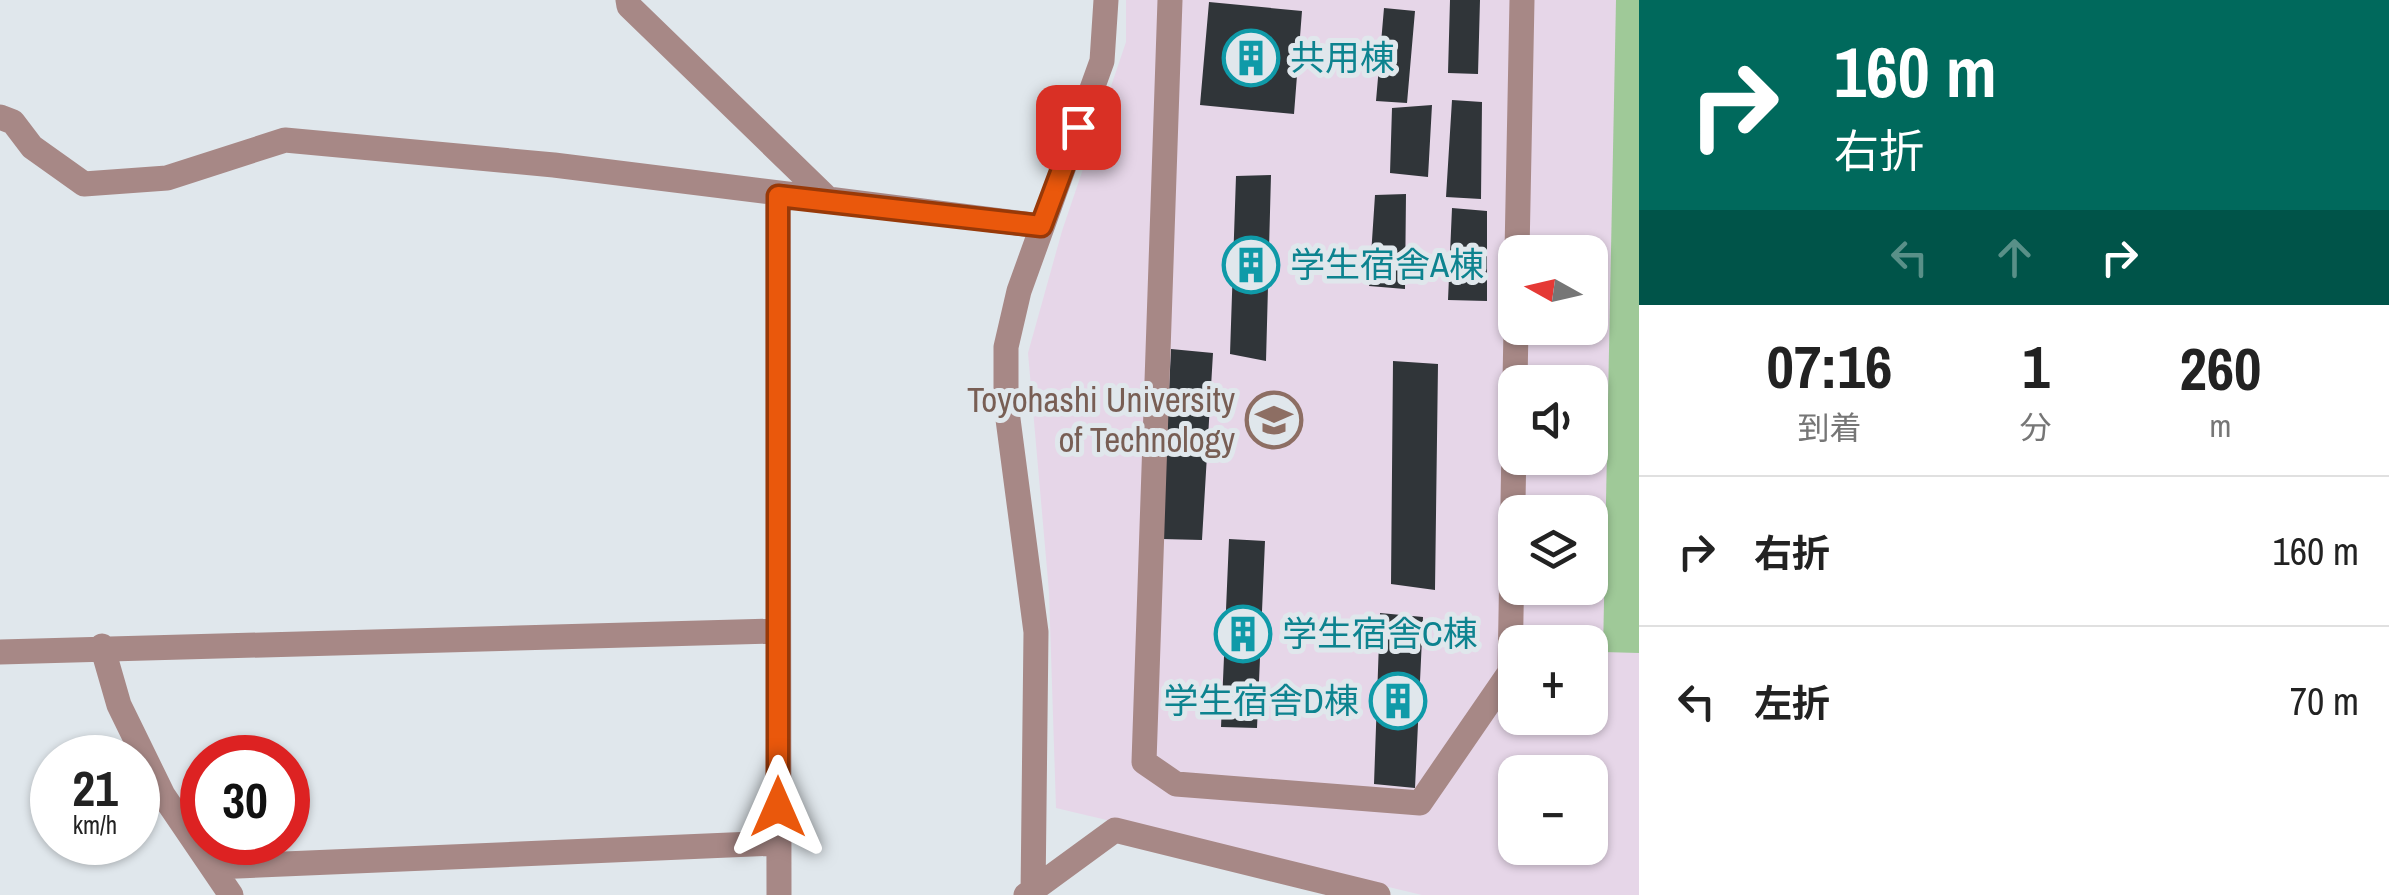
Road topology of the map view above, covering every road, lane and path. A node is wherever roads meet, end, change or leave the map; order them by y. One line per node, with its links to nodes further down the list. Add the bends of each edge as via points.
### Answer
1 (1106, 0): 8 (street, via 1102,61)
2 (1170, 0): 10 (street, via 1144,762 1176,784 1420,802 1510,672)
3 (1522, 0): 9 (street)
4 (627, 2): 7 (street)
5 (0, 117): 6 (street, via 84,184 168,178 284,140 554,165)
6 (778, 196): 7 (street); 11 (street)
7 (828, 199): 8 (street)
8 (1041, 226): 16 (street, via 1006,346 1006,404 1036,632)
9 (1518, 235)
10 (1513, 475)
11 (777, 631): 12 (street, via 291,647); 14 (street)
12 (102, 646): 13 (street); 15 (street, via 119,704 163,794)
13 (0, 652)
14 (778, 842): 15 (street); 18 (street)
15 (214, 868): 17 (street)
16 (1031, 893): 19 (street, via 1116,830)
17 (230, 895)
18 (779, 895)
19 (1378, 895)

